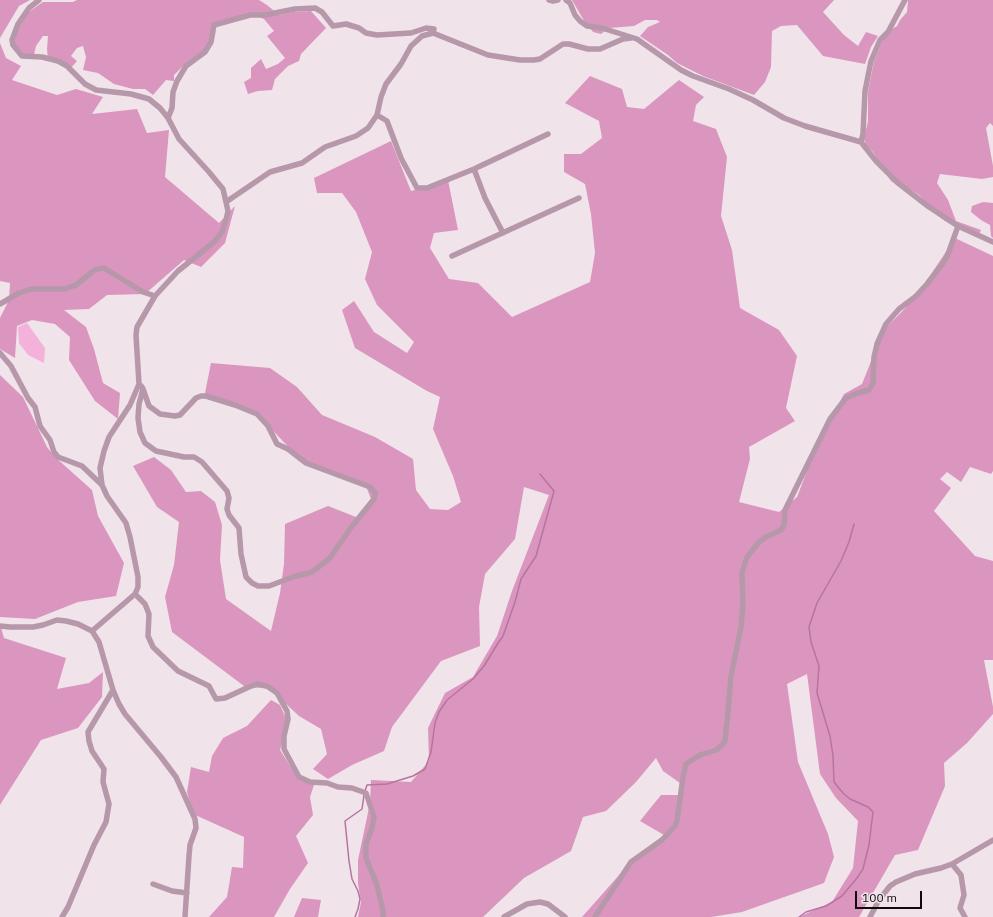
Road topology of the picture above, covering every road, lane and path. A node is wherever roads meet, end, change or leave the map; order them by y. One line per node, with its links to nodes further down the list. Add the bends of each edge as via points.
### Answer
1 (39, 0): 9 (street, via 28,8 12,40 22,56 58,61 96,90 149,99)
2 (549, 0): 3 (street)
3 (558, 0)
4 (566, 0): 7 (street, via 575,15 587,26)
5 (905, 0): 11 (street, via 871,61 866,85)
6 (434, 33): 7 (street, via 488,55 520,60 540,59 563,44 600,50 623,39); 8 (street, via 422,36 411,46 386,84); 9 (street, via 434,29 426,28 411,33 366,33 346,24 333,26 322,12 315,8 250,15 214,25 211,42 205,52 186,66 177,81)
7 (632, 38): 11 (street, via 642,41 681,70 753,100 784,118)
8 (378, 115): 12 (street, via 387,121 401,158 417,188 426,188); 14 (street, via 360,134 325,147 302,163 270,172)
9 (168, 118): 14 (street, via 179,140 223,189)
10 (548, 134): 12 (street)
11 (861, 142): 15 (street, via 898,183)
12 (474, 169): 16 (street)
13 (579, 198): 16 (street)
14 (226, 202): 19 (street, via 227,216 222,232 214,242 178,271)
15 (958, 226): 17 (street); 38 (street, via 943,263 927,284 886,324 877,344 870,390 846,398 830,420 785,510 781,530 759,542 747,557 742,572 741,626 731,676 724,741 716,750 700,755 686,764 675,826 662,840 631,862)
16 (503, 233): 18 (street)
17 (993, 242)
18 (452, 256)
19 (155, 296): 20 (street, via 143,292 104,268 92,272 76,285 64,289 31,289); 22 (street, via 137,327)
20 (0, 304)
21 (0, 353): 24 (street, via 11,366 35,407 40,426 58,458 82,466)
22 (139, 384): 23 (street); 24 (street, via 135,396 109,437 100,468)
23 (143, 390): 23 (street, via 138,418 145,443 156,451 194,457 202,462 227,491 229,515 239,528 246,577 258,586 269,586 312,572 330,558 374,499 375,493 370,487 306,463 277,444 268,426 257,414 206,396 196,398 180,415 160,414 149,406)
24 (102, 485): 25 (street, via 126,523 130,536 138,577)
25 (135, 594): 27 (street); 35 (street, via 145,604 149,614 148,636 152,647 178,671 209,686 216,699 225,698 258,684 267,686 277,693 287,711 284,749 299,778 364,792 374,817 366,844 366,858 377,886)
26 (0, 626): 27 (street, via 33,627 62,620)
27 (92, 631): 28 (street, via 99,642)
28 (113, 690): 32 (street, via 125,714 176,777 196,819 196,828 190,845); 33 (street, via 88,732 92,751 104,769 103,782 109,804 106,822)
29 (993, 840): 30 (street)
30 (952, 864): 39 (street, via 896,882 879,900); 40 (street, via 961,875 964,895 960,908)
31 (153, 884): 32 (street)
32 (187, 893): 34 (street)
33 (62, 917)
34 (185, 917)
35 (383, 917)
36 (504, 917): 37 (street, via 527,904 540,902 548,904)
37 (565, 917)
38 (595, 917)
39 (870, 917)
40 (965, 917)

